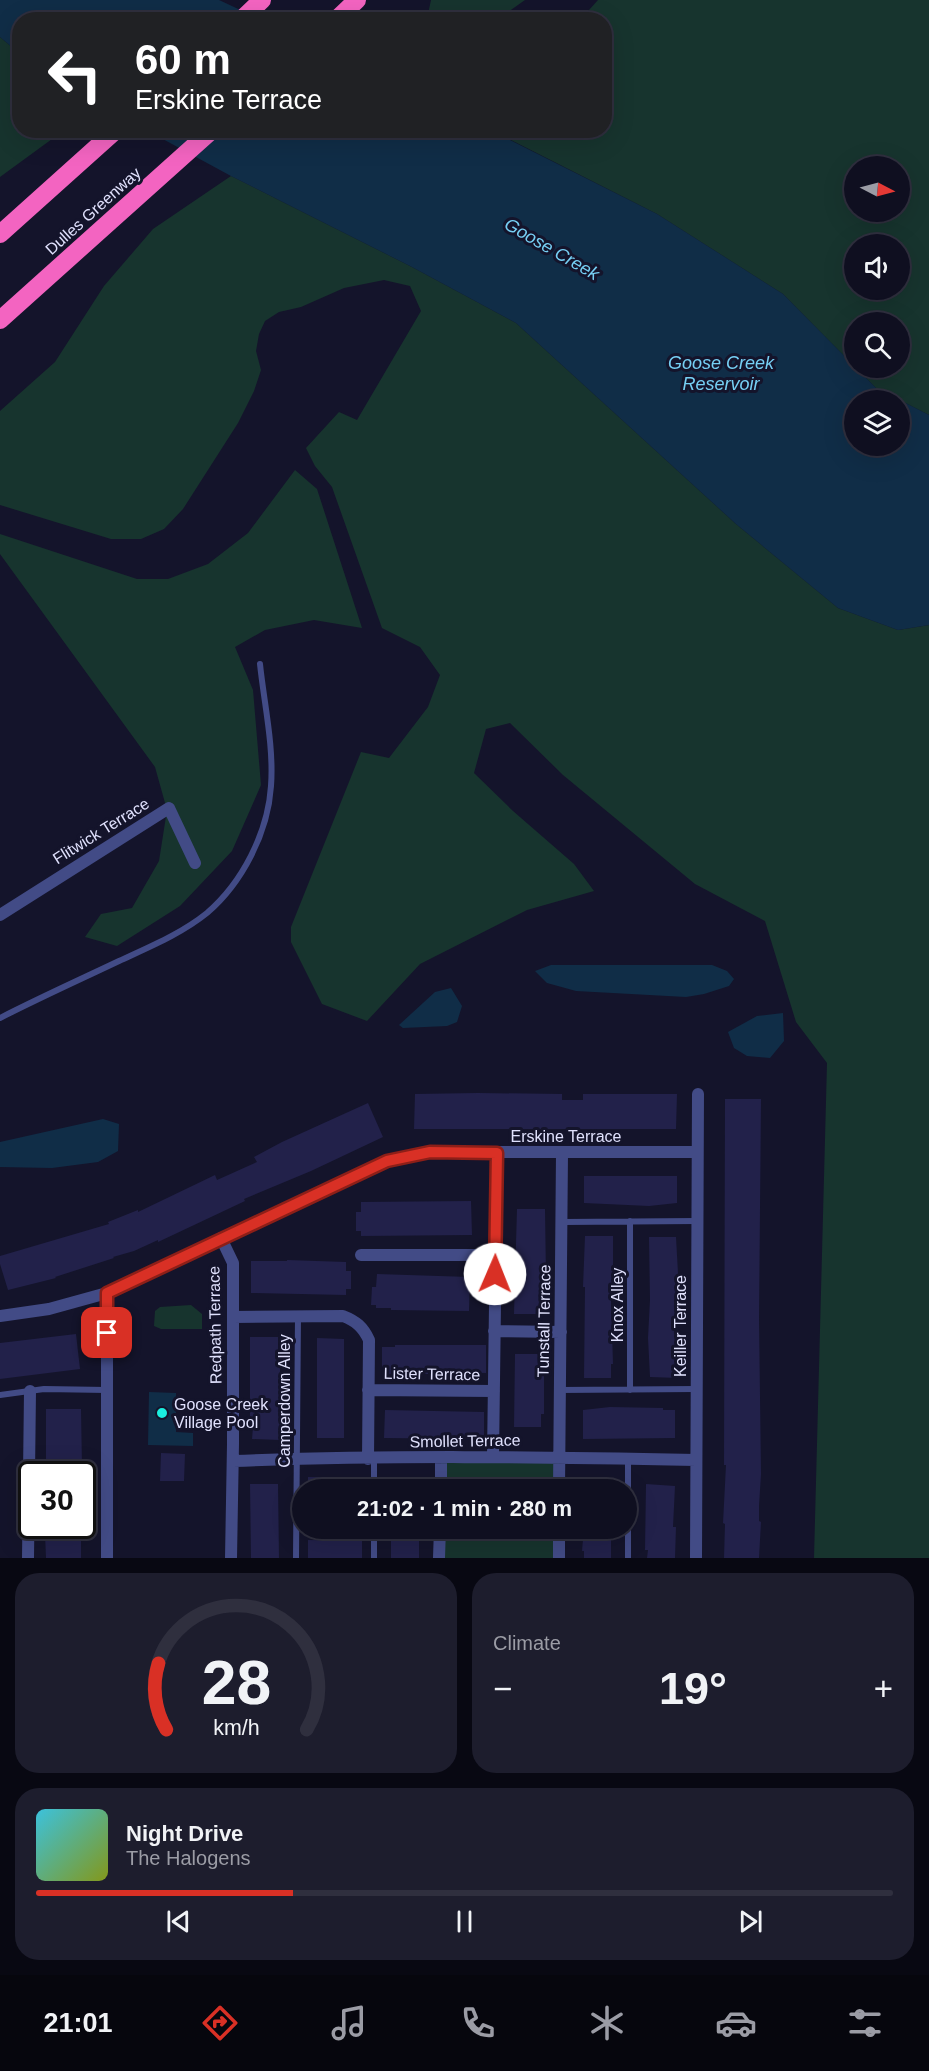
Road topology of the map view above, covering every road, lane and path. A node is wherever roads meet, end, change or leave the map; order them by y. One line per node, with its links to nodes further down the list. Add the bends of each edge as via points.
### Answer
1 (262, 0): 3 (highway)
2 (357, 0): 4 (highway)
3 (249, 12)
4 (344, 12)
5 (107, 138): 7 (highway)
6 (203, 138): 8 (highway, Dulles Greenway)
7 (0, 234)
8 (0, 320)
9 (260, 664): 12 (lane, via 271,786 262,830 228,892 206,913 167,939)
10 (195, 863): 11 (street, Flitwick Terrace, via 169,808)
11 (0, 915)
12 (0, 1018)
13 (698, 1094): 14 (street, Keiller Terrace)
14 (697, 1152): 16 (street, Erskine Terrace); 18 (street, Keiller Terrace)
15 (497, 1153): 16 (street, Erskine Terrace); 20 (street, Erskine Terrace, via 430,1152 387,1161); 22 (street)
16 (562, 1153): 19 (street, Tunstall Terrace)
17 (630, 1221): 18 (lane); 19 (lane); 33 (lane, Knox Alley)
18 (697, 1221): 29 (street, Keiller Terrace)
19 (563, 1222): 28 (street, Tunstall Terrace)
20 (222, 1238): 23 (street, Erskine Terrace); 26 (street, Redpath Terrace, via 233,1263)
21 (361, 1255): 22 (street)
22 (496, 1255): 27 (street)
23 (107, 1293): 24 (street, Erskine Terrace, via 49,1309); 30 (street)
24 (0, 1316)
25 (298, 1316): 26 (street); 31 (street, via 343,1316 363,1329 369,1340); 39 (lane, Camperdown Alley)
26 (233, 1317): 44 (street, Redpath Terrace)
27 (494, 1331): 28 (street); 35 (street)
28 (561, 1332): 32 (street, Tunstall Terrace)
29 (696, 1389): 33 (lane); 43 (street, Keiller Terrace)
30 (107, 1390): 34 (lane); 54 (street)
31 (368, 1390): 35 (street, Lister Terrace); 42 (street)
32 (559, 1390): 33 (lane); 38 (street, Tunstall Terrace)
33 (630, 1390)
34 (30, 1391): 36 (lane); 53 (street)
35 (494, 1391): 37 (street)
36 (0, 1395)
37 (494, 1457): 38 (street, Smollet Terrace); 40 (street, Smollet Terrace)
38 (559, 1457): 41 (street, Smollet Terrace); 48 (street, Tunstall Terrace)
39 (297, 1458): 42 (street, Smollet Terrace); 44 (street, Smollet Terrace); 45 (lane, Camperdown Alley)
40 (441, 1458): 42 (street, Smollet Terrace); 47 (street)
41 (628, 1458): 43 (street, Smollet Terrace); 60 (lane)
42 (371, 1459): 46 (lane)
43 (696, 1460): 61 (street, Keiller Terrace)
44 (233, 1461): 55 (street, Redpath Terrace)
45 (298, 1479)
46 (373, 1479)
47 (441, 1479)
48 (559, 1479)
49 (298, 1539): 56 (lane, Camperdown Alley)
50 (374, 1539): 57 (lane)
51 (440, 1539): 58 (street)
52 (559, 1539): 59 (street)
53 (28, 1558)
54 (107, 1558)
55 (231, 1558)
56 (296, 1558)
57 (374, 1558)
58 (439, 1558)
59 (559, 1558)
60 (627, 1558)
61 (696, 1558)

